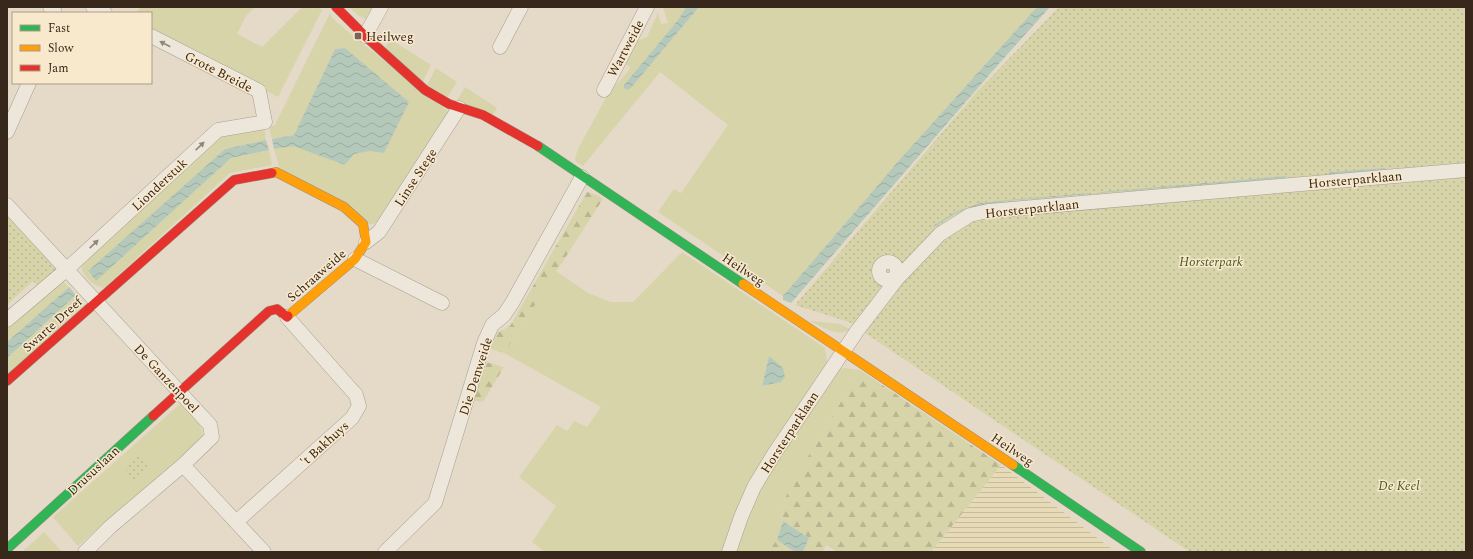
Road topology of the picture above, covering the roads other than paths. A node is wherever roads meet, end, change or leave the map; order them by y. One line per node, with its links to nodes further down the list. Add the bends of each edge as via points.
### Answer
1 (93, 7): 6 (street)
2 (336, 7): 7 (street, Heilweg)
3 (381, 7): 7 (street)
4 (521, 7): 9 (street)
5 (647, 7): 11 (street, Wartweide)
6 (103, 12)
7 (365, 36): 12 (street, Heilweg, via 425,90)
8 (152, 37): 14 (street, Grote Breide, one-way to 8, via 259,91)
9 (500, 47)
10 (28, 84): 13 (street)
11 (604, 90)
12 (459, 108): 17 (street, Heilweg, via 483,114 544,150); 19 (street, Linse Stege, via 379,232)
13 (11, 115): 15 (street)
14 (265, 122): 21 (street, Lionderstuk, one-way to 14, via 218,130)
15 (7, 132)
16 (1466, 170): 26 (street, Horsterparklaan, via 988,211 970,215 940,234 922,252 881,299)
17 (582, 177): 26 (street, Heilweg); 34 (street, Die Denweide, via 512,303 492,325 484,343 435,503)
18 (7, 206): 21 (street, De Ganzenpoel)
19 (366, 242): 20 (street, Schraaweide); 22 (street, via 362,224 344,207 276,172 234,180)
20 (355, 260): 23 (street); 24 (street, Schraaweide)
21 (66, 270): 22 (street, De Ganzenpoel); 25 (street, Lionderstuk)
22 (96, 301): 27 (street, Swarte Dreef); 28 (street, De Ganzenpoel)
23 (442, 303)
24 (287, 317): 28 (street, Schraaweide, via 277,309 269,311); 30 (street, 't Bakhuys, via 356,395 359,406 352,418)
25 (7, 320)
26 (843, 350): 35 (street, Horsterparklaan, via 754,487); 36 (street, Heilweg)
27 (7, 381)
28 (180, 391): 29 (street, De Ganzenpoel, via 210,425 212,437); 31 (street, Drususlaan)
29 (182, 464): 30 (street); 32 (street)
30 (236, 522): 33 (street)
31 (7, 549)
32 (85, 552)
33 (264, 552)
34 (385, 552)
35 (728, 552)
36 (1141, 552)

